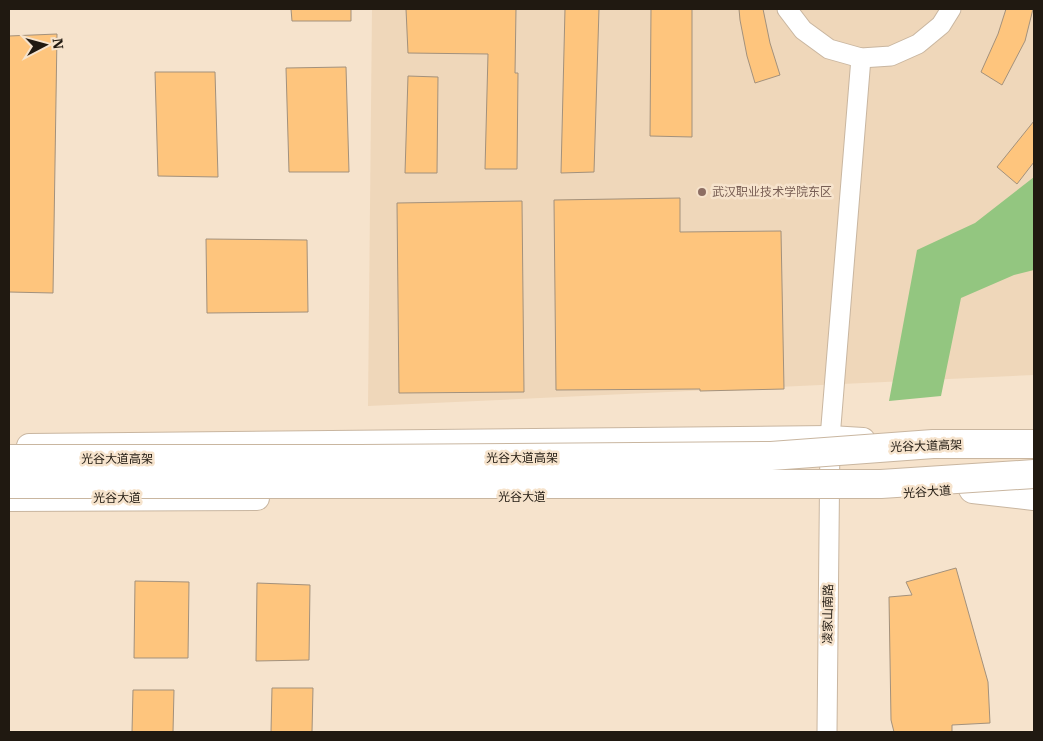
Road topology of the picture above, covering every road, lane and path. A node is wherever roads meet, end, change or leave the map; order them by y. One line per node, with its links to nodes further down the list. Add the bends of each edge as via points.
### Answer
1 (787, 9): 3 (street, via 803,30 829,49)
2 (951, 9): 3 (street, via 941,25 918,44 891,56)
3 (861, 58): 5 (street, 凌家山南路)
4 (1034, 426): 7 (highway, bridge)
5 (830, 438): 6 (main road, via 887,441); 9 (main road); 15 (street, 凌家山南路)
6 (1034, 438)
7 (933, 444): 8 (highway, 光谷大道高架, bridge); 10 (highway, 光谷大道高架, bridge, via 771,456)
8 (1034, 444)
9 (9, 446)
10 (9, 459)
11 (1034, 474): 12 (highway, 光谷大道高架, bridge, via 872,484)
12 (9, 484)
13 (1034, 484): 14 (main road, 光谷大道)
14 (973, 489): 15 (main road, 光谷大道); 16 (highway)
15 (830, 495): 17 (main road, 光谷大道); 18 (street, 凌家山南路)
16 (1034, 496)
17 (9, 499)
18 (827, 732)

